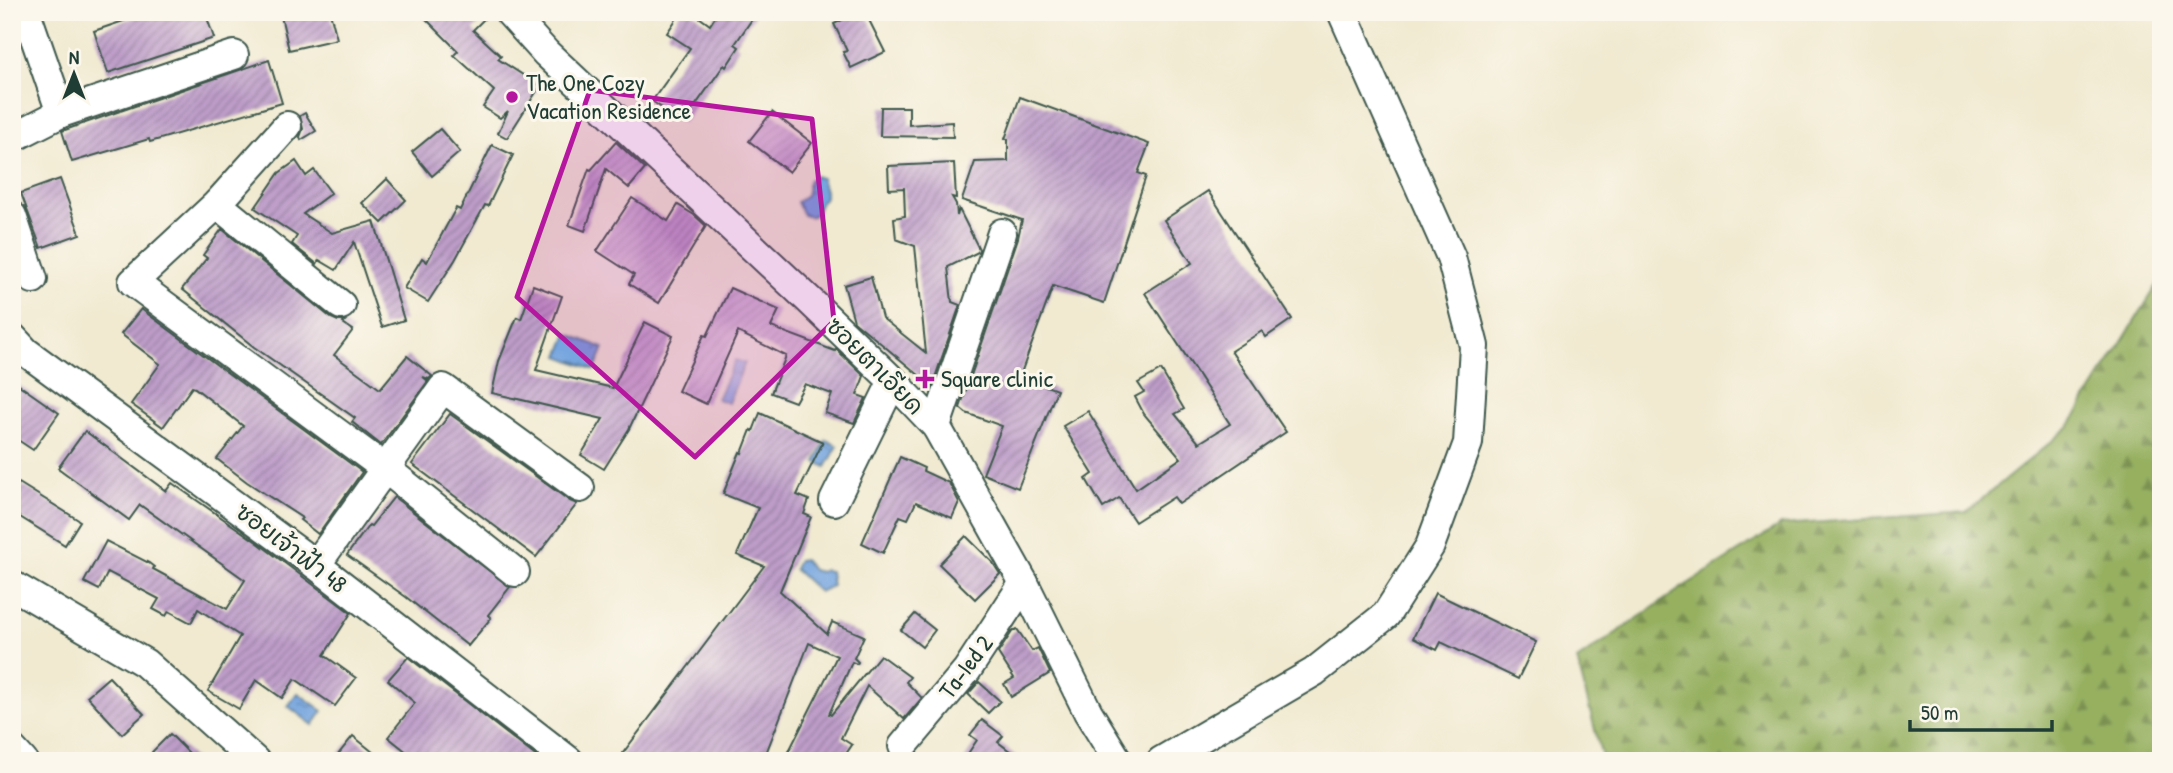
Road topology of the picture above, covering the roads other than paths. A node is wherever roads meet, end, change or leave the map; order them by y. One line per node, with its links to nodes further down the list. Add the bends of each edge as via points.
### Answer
1 (26, 12): 5 (street)
2 (509, 12): 14 (street, ซอยตาเอียด, via 546,53)
3 (1342, 12): 29 (street, via 1451,257 1474,346 1468,443 1430,545 1386,615 1314,672)
4 (234, 55): 5 (street)
5 (61, 113): 7 (street)
6 (287, 127): 8 (street)
7 (12, 138)
8 (218, 204): 12 (street); 16 (street, via 133,282)
9 (12, 216): 11 (street)
10 (1002, 233): 15 (street)
11 (33, 279)
12 (341, 305)
13 (17, 350): 19 (street, ซอยเจ้าฟ้า 48)
14 (893, 381): 15 (street, ซอยตาเอียด); 18 (street)
15 (936, 426): 21 (street, ซอยตาเอียด)
16 (386, 469): 17 (street, via 443,388); 19 (street); 20 (street)
17 (580, 488)
18 (834, 501)
19 (316, 565): 27 (street, ซอยเจ้าฟ้า 48)
20 (515, 572)
21 (1024, 583): 23 (street, Ta-Ied 2, via 967,670); 28 (street, ซอยตาเอียด, via 1088,712)
22 (18, 595): 26 (street, via 145,663)
23 (903, 746)
24 (12, 749): 25 (street)
25 (23, 761)
26 (255, 761)
27 (569, 761)
28 (1118, 761)
29 (1161, 761)

